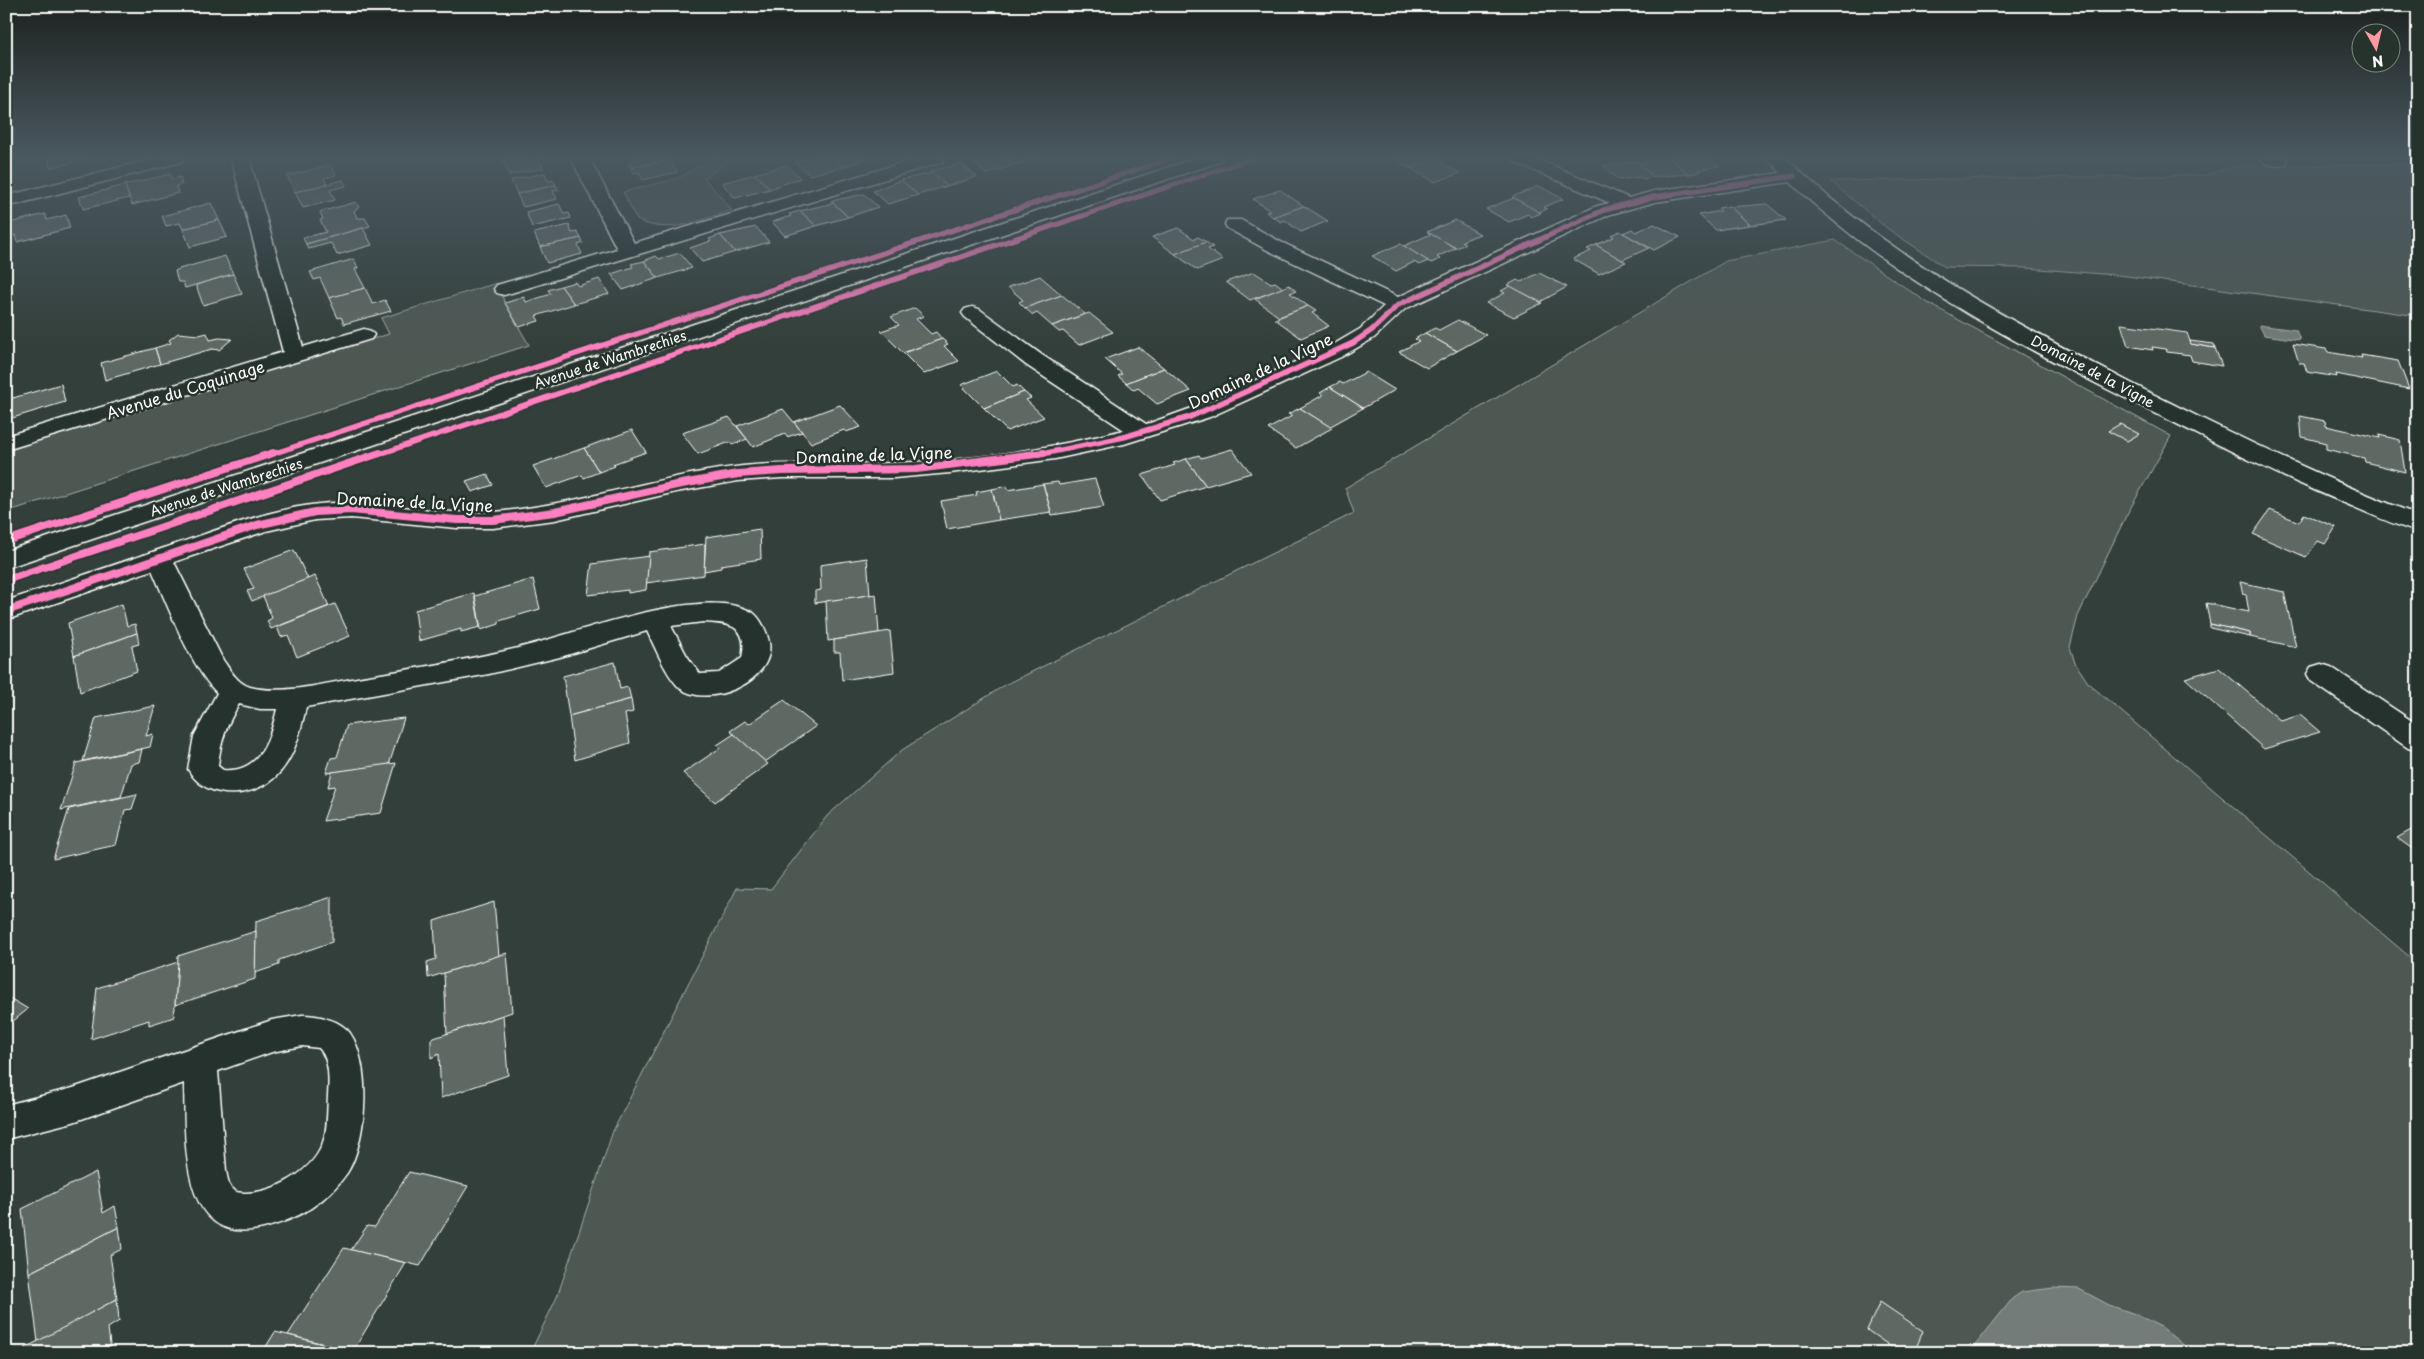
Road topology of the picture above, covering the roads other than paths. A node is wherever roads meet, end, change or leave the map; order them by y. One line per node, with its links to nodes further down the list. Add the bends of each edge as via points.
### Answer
1 (258, 221): 13 (street)
2 (613, 221): 8 (street)
3 (726, 221): 8 (street)
4 (1023, 221): 18 (street, Avenue de Wambrechies)
5 (1578, 221): 10 (street, Domaine de la Vigne)
6 (1845, 221): 16 (street, Domaine de la Vigne, via 1876,245 2018,332 2223,439 2297,474)
7 (1234, 224): 10 (street)
8 (628, 251): 9 (street)
9 (504, 289)
10 (1398, 305): 14 (street, Domaine de la Vigne, via 1362,337 1346,346 1201,413)
11 (972, 313): 14 (street, via 1034,360)
12 (364, 335): 13 (street, Avenue du Coquinage)
13 (295, 356): 15 (street, Avenue du Coquinage)
14 (1143, 432): 17 (street, Domaine de la Vigne, via 954,466 914,470 740,473 518,518 462,521 350,510 311,512 286,516)
15 (6, 443)
16 (2418, 524)
17 (159, 558): 19 (street, Domaine de la Vigne); 22 (street, via 216,674)
18 (6, 560)
19 (6, 611)
20 (655, 621): 23 (street, via 506,661)
21 (2321, 674): 24 (street)
22 (233, 691): 23 (street, via 268,699); 23 (street, via 209,730 204,745 203,769 208,777 228,782 256,776 276,758)
23 (294, 698)
24 (2418, 740)
25 (200, 1061): 25 (street, via 299,1029 317,1031 333,1038 342,1051 346,1066 339,1151 312,1187 282,1203 244,1214 225,1208 214,1196 208,1175); 26 (street, via 74,1105)
26 (6, 1122)

